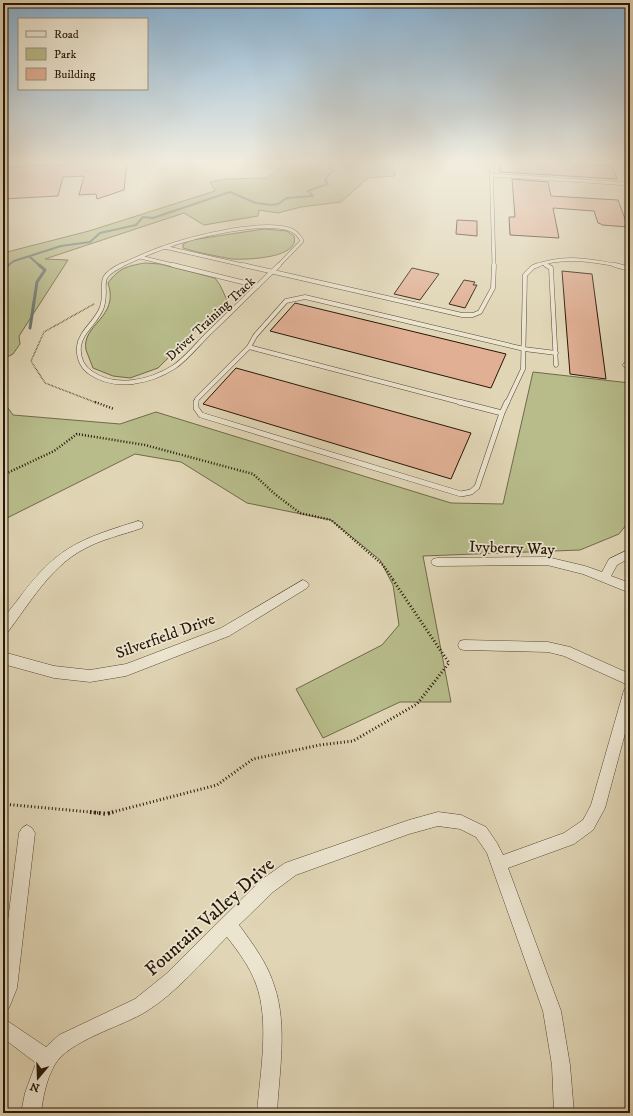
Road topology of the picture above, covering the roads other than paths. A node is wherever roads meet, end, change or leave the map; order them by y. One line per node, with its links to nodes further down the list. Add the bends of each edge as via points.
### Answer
1 (492, 213): 6 (lane, via 493,288 480,312 462,315)
2 (163, 247): 3 (lane, Driver Training Track); 6 (lane); 6 (lane, Driver Training Track, via 194,238 254,228 279,227 296,232 302,241)
3 (140, 257): 7 (lane); 7 (lane, Driver Training Track, via 116,268 105,278 101,284 103,298 98,315 79,345 82,365 97,377 132,383 160,375 175,366)
4 (543, 263): 5 (lane, via 584,261 609,263); 9 (lane, via 529,269 525,275); 10 (lane, via 551,268)
5 (630, 269)
6 (273, 272): 7 (lane, Driver Training Track)
7 (258, 286)
8 (249, 347): 9 (lane, via 255,336 286,301 305,297); 12 (lane); 12 (lane, via 197,399 196,411 201,416 450,492 461,494 478,487)
9 (524, 349): 10 (lane); 12 (lane, via 523,369)
10 (556, 353): 11 (lane)
11 (556, 365)
12 (502, 413)
13 (138, 525): 19 (street, via 80,546 63,557)
14 (630, 553): 16 (street, via 613,562)
15 (437, 562): 16 (street, Ivyberry Way, via 547,561)
16 (604, 577): 18 (street, Ivyberry Way)
17 (303, 585): 21 (street, Silverfield Drive, via 225,632 126,670 90,676 54,672)
18 (630, 588)
19 (3, 629)
20 (464, 645): 22 (street, via 548,647 566,651)
21 (3, 658)
22 (630, 680)
23 (630, 690): 25 (street, via 598,808 588,825 569,839)
24 (27, 833): 27 (street, via 8,988)
25 (499, 864): 26 (street, Fountain Valley Drive, via 481,832 461,822 438,819 291,869 267,886); 32 (street, Fountain Valley Drive, via 552,1011 561,1065)
26 (229, 925): 29 (street, Fountain Valley Drive, via 172,980 141,1005 65,1041); 31 (street, via 252,957 268,993 271,1040)
27 (3, 1002)
28 (3, 1027): 29 (street)
29 (47, 1059): 30 (street, Fountain Valley Drive, via 34,1093)
30 (31, 1113)
31 (267, 1113)
32 (564, 1113)

